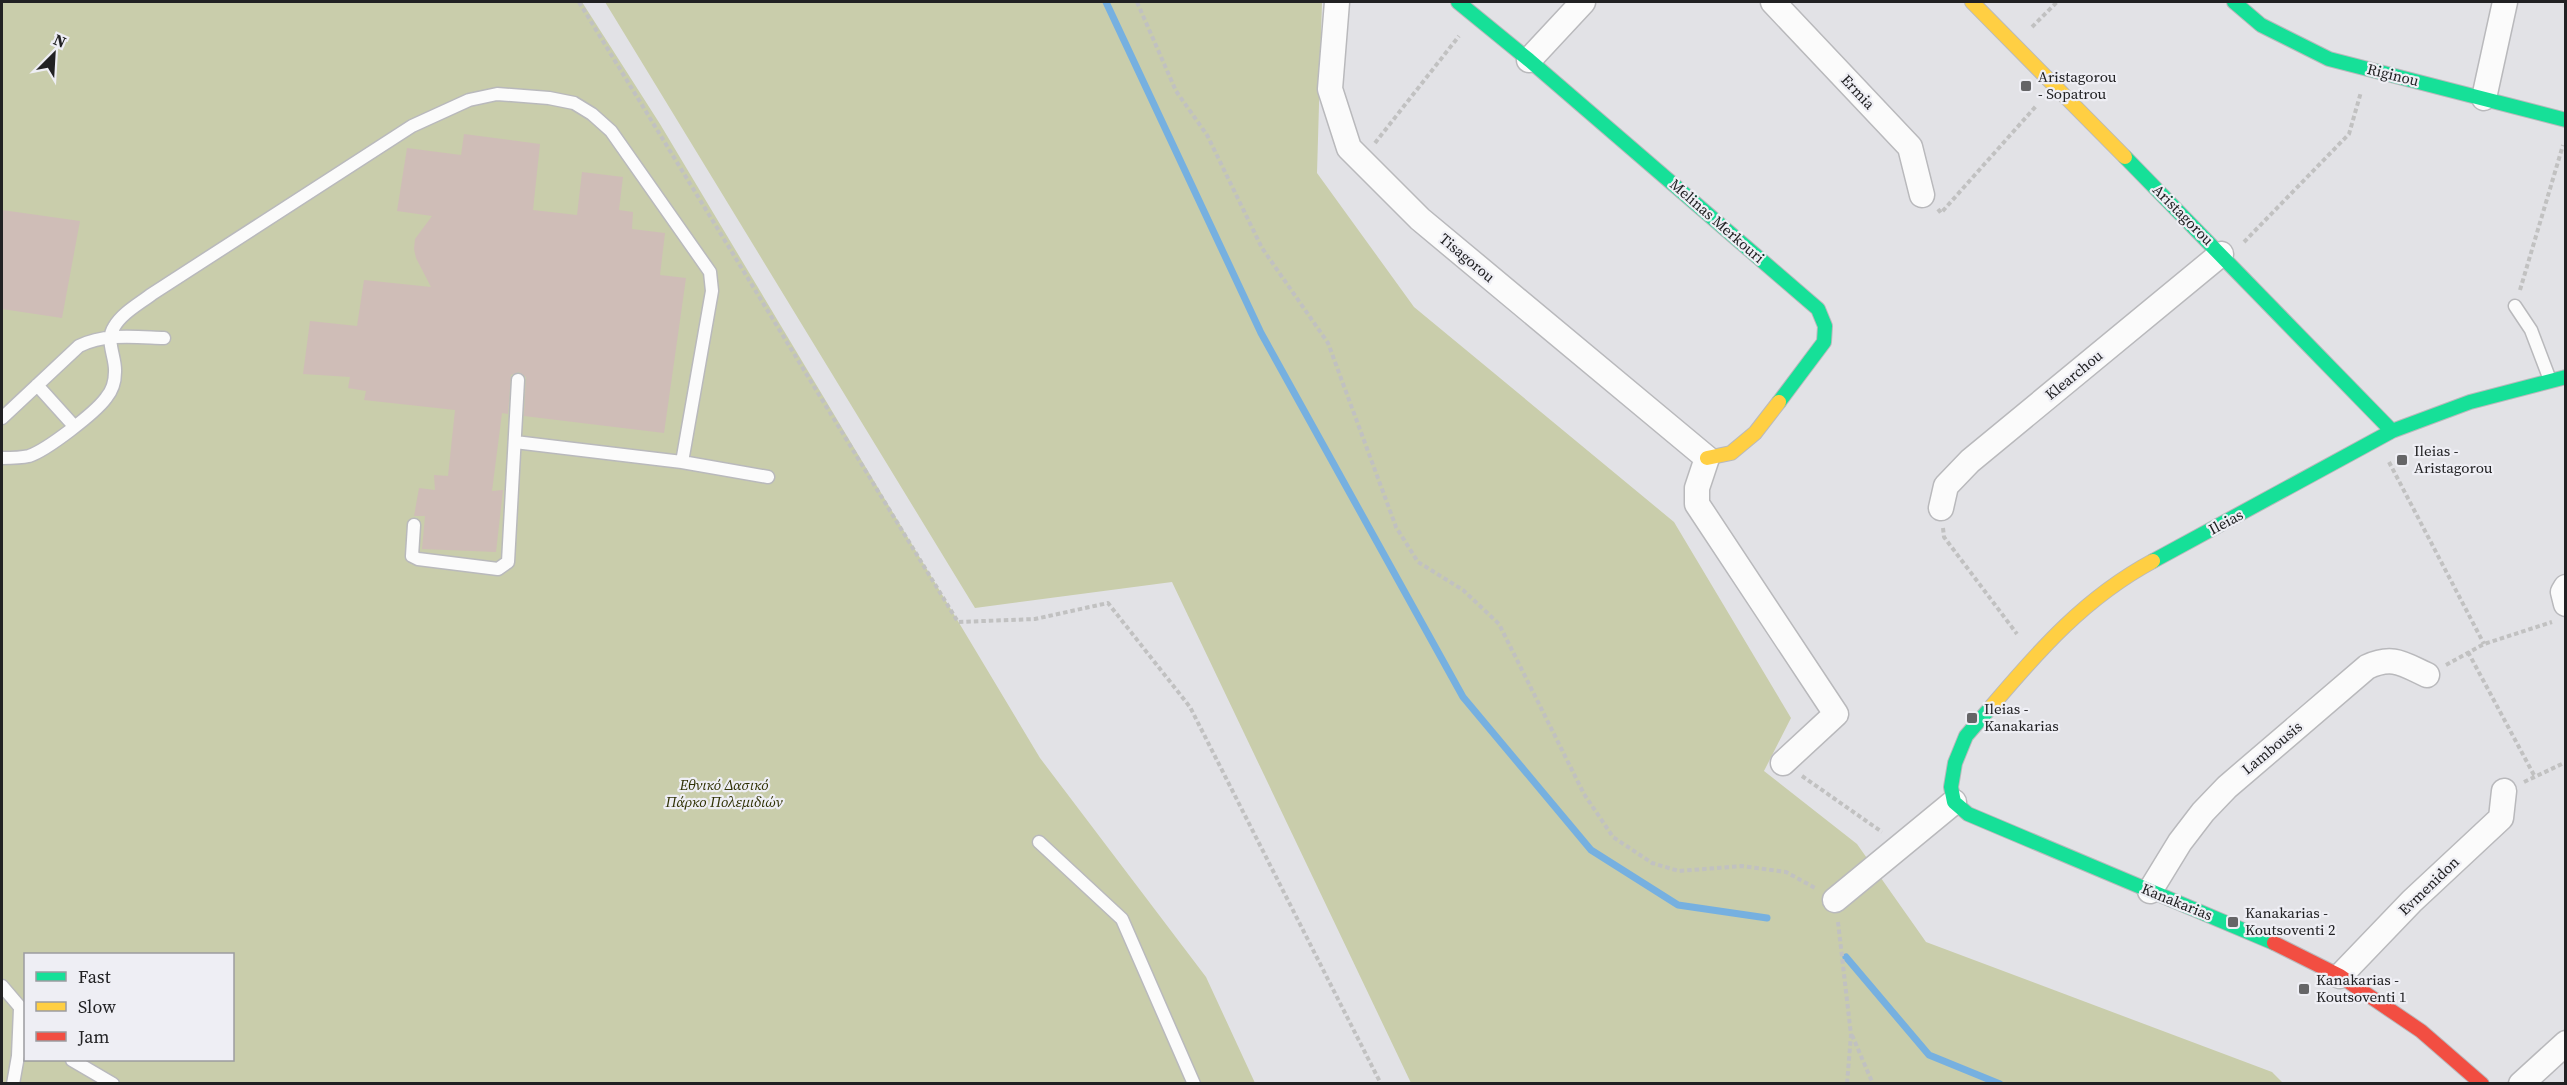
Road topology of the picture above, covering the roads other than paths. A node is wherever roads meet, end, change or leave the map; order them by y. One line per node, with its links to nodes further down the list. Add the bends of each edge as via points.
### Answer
1 (1336, 2): 25 (street, Tisagorou, via 1330,89 1349,148 1420,219)
2 (1458, 2): 8 (street, Melinas Merkouri)
3 (1583, 2): 8 (street)
4 (1773, 2): 11 (street, Ermia, via 1910,147)
5 (1972, 2): 12 (street, Aristagorou)
6 (2234, 2): 9 (street, Riginou, via 2260,25 2329,59)
7 (2505, 2): 9 (street)
8 (1529, 60): 25 (street, Melinas Merkouri, via 1814,304 1824,317 1824,342 1755,434 1731,453)
9 (2484, 98): 10 (street, Riginou)
10 (2565, 120)
11 (1922, 195)
12 (2224, 257): 22 (street, Aristagorou); 28 (street, Klearchou, via 1970,460 1946,486)
13 (2516, 306): 18 (lane, via 2531,330)
14 (110, 337): 15 (lane); 19 (lane, via 79,346); 21 (lane, via 113,387 106,399); 26 (lane, via 121,317 152,294 428,116 496,94 573,103 611,131 710,272 712,291)
15 (164, 338)
16 (2565, 377): 18 (street, Ileias)
17 (518, 380): 23 (lane)
18 (2551, 381): 22 (street, Ileias, via 2470,402)
19 (37, 385): 20 (lane); 21 (lane)
20 (2, 418)
21 (74, 426): 24 (lane, via 34,453)
22 (2392, 432): 35 (street, Ileias, via 2125,576 2072,617 1965,736 1955,763 1951,787)
23 (515, 442): 26 (lane); 29 (lane, via 508,562 498,569 418,559 411,550)
24 (2, 458)
25 (1707, 458): 33 (street, via 1696,504 1836,714)
26 (682, 462): 27 (lane)
27 (768, 477)
28 (1941, 508)
29 (414, 525)
30 (2565, 588): 31 (street)
31 (2560, 612)
32 (2427, 675): 37 (street, Lambousis, via 2394,660 2367,667 2227,787 2180,842)
33 (1784, 764)
34 (2504, 791): 39 (street, Evmenidon, via 2501,818 2412,901)
35 (1954, 802): 37 (street, Kanakarias, via 1968,814); 38 (street)
36 (1039, 842): 46 (lane, via 1122,919)
37 (2150, 891): 39 (street, Kanakarias, via 2250,931)
38 (1836, 900)
39 (2340, 976): 47 (street, Kanakarias, via 2421,1031)
40 (2, 987): 41 (lane)
41 (23, 1011): 44 (lane)
42 (2565, 1043): 48 (street)
43 (75, 1061): 45 (lane)
44 (13, 1083)
45 (113, 1083)
46 (1194, 1083)
47 (2482, 1083)
48 (2521, 1083)

